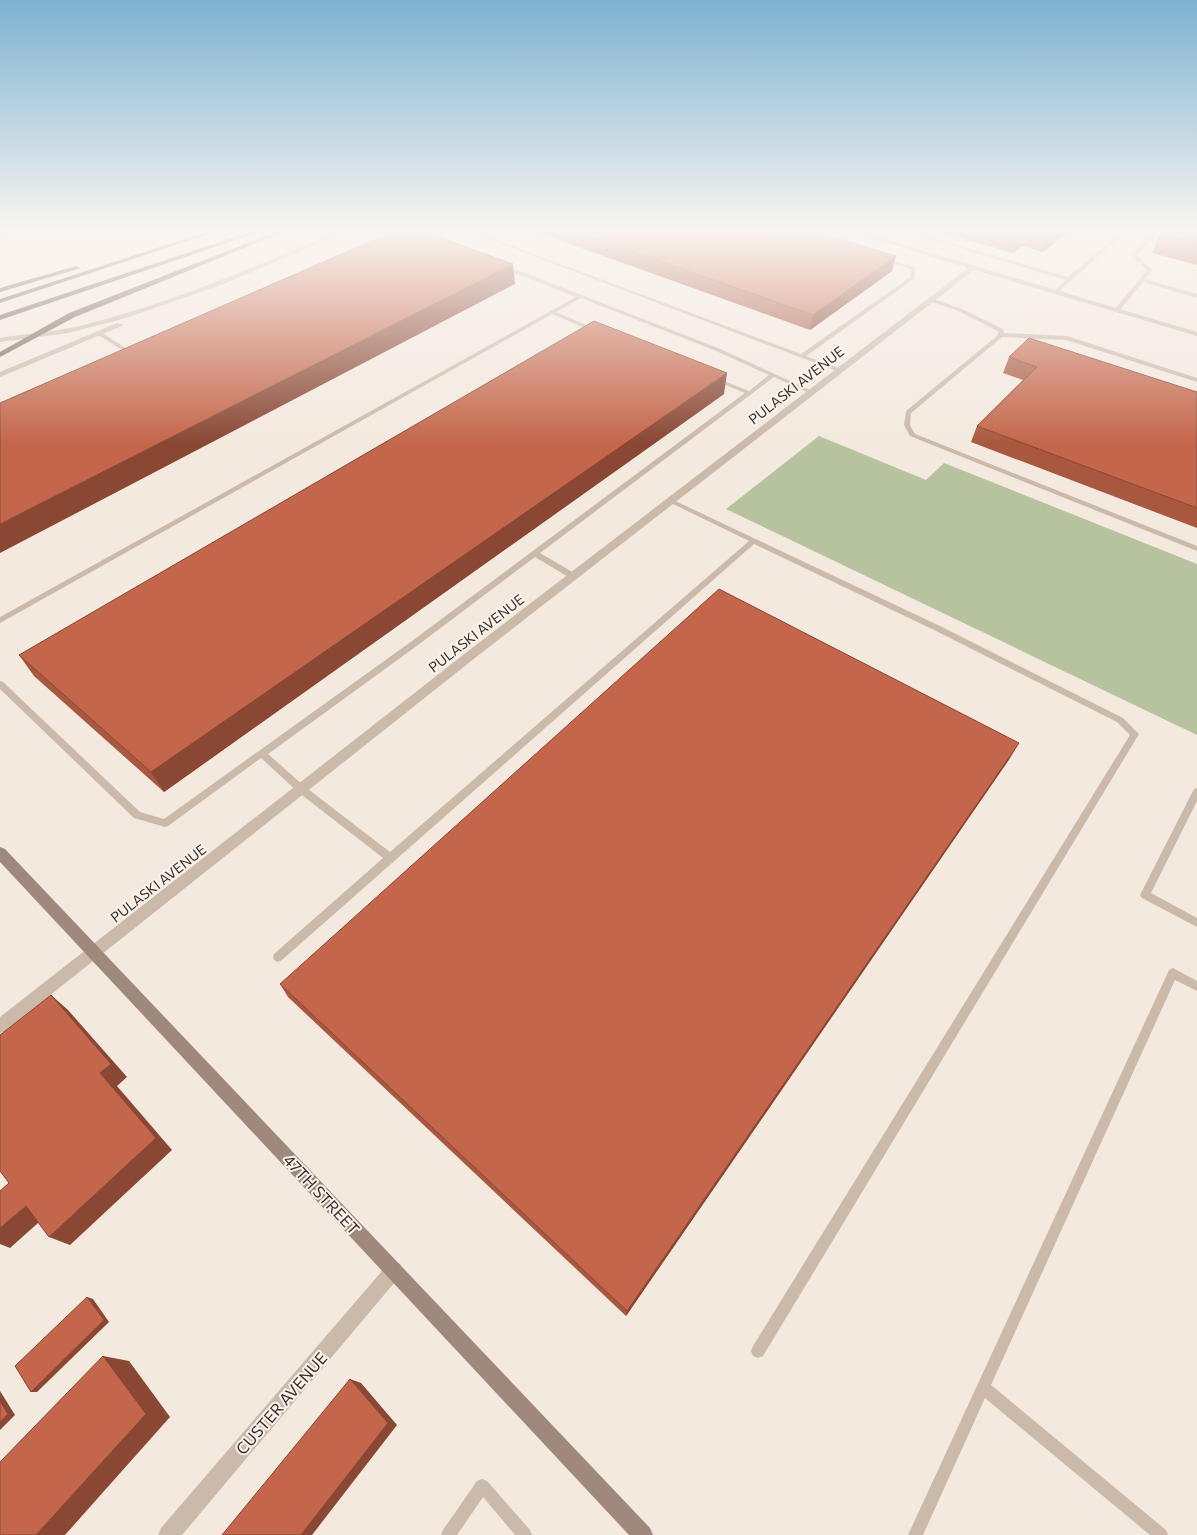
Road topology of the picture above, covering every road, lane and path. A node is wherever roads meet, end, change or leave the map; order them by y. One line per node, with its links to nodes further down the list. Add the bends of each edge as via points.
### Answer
1 (52, 301): 15 (main road)
2 (105, 301): 19 (main road)
3 (168, 301): 19 (street, via 114,320)
4 (177, 301): 16 (street)
5 (573, 301): 14 (lane)
6 (593, 301): 30 (lane, via 716,349)
7 (655, 301): 25 (lane)
8 (880, 301): 25 (lane)
9 (929, 301): 27 (street, PULASKI AVENUE)
10 (932, 301): 20 (lane, via 982,319 1001,330)
11 (1086, 301): 13 (street)
12 (1125, 301): 13 (lane)
13 (1118, 310): 18 (street)
14 (552, 312): 17 (lane); 39 (lane)
15 (0, 318)
16 (100, 334): 24 (lane); 28 (street)
17 (606, 334)
18 (1197, 334)
19 (34, 335): 21 (street); 23 (main road)
20 (1001, 335): 31 (lane, via 1067,338); 36 (lane, via 908,412 907,425 912,435)
21 (0, 340)
22 (143, 351): 24 (lane)
23 (0, 355)
24 (134, 355): 26 (lane)
25 (802, 356): 27 (lane)
26 (125, 359)
27 (839, 370): 32 (street, PULASKI AVENUE)
28 (0, 374)
29 (704, 375): 33 (lane)
30 (772, 376): 32 (lane); 33 (lane)
31 (1197, 380)
32 (811, 392): 34 (street, PULASKI AVENUE)
33 (749, 393): 37 (lane)
34 (671, 501): 35 (lane); 38 (street, PULASKI AVENUE)
35 (754, 540): 45 (lane); 52 (lane, via 1120,720 1135,734)
36 (1197, 549)
37 (534, 553): 38 (lane); 41 (lane)
38 (573, 576): 42 (street, PULASKI AVENUE)
39 (0, 620)
40 (0, 684): 41 (lane, via 137,815 165,823)
41 (262, 753): 42 (lane)
42 (301, 789): 45 (lane); 47 (street, PULASKI AVENUE)
43 (1197, 792): 46 (lane, via 1145,894)
44 (0, 853): 47 (main road, 47TH STREET)
45 (390, 858): 48 (lane)
46 (1197, 923)
47 (94, 952): 50 (street, PULASKI AVENUE); 51 (main road, 47TH STREET)
48 (278, 957)
49 (1197, 986): 53 (lane, via 1173,973)
50 (0, 1026)
51 (394, 1270): 54 (street, CUSTER AVENUE); 57 (main road, 47TH STREET)
52 (758, 1352)
53 (982, 1388): 58 (lane); 59 (lane)
54 (168, 1535)
55 (448, 1535): 56 (lane, via 482,1486)
56 (525, 1535)
57 (643, 1535)
58 (915, 1535)
59 (1161, 1535)

